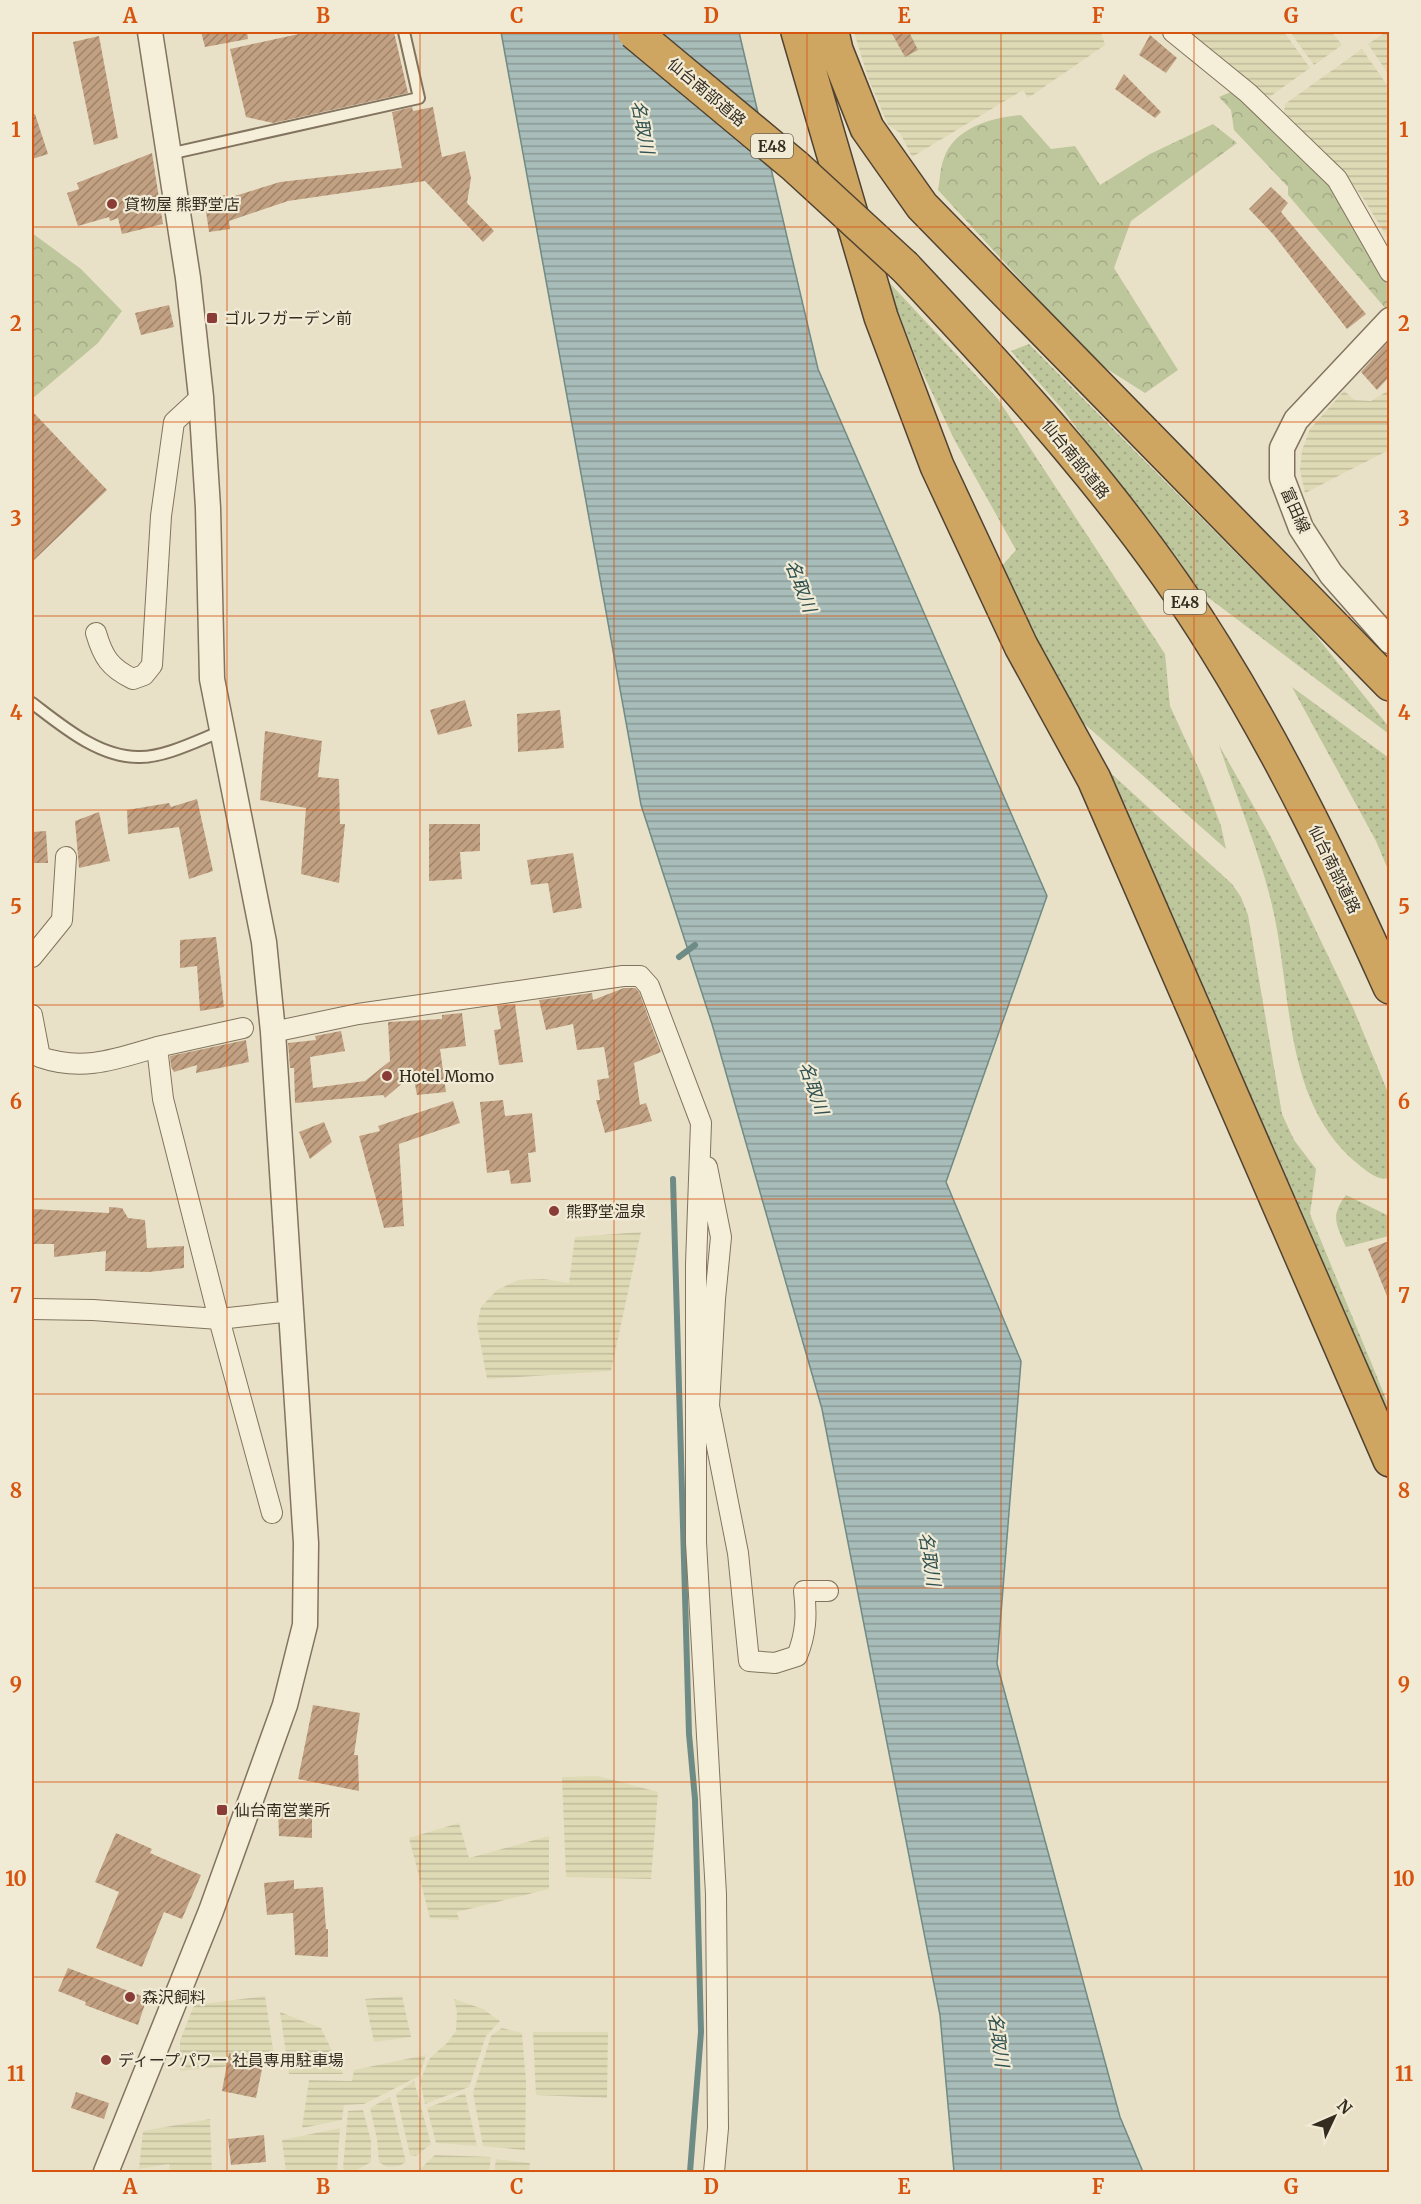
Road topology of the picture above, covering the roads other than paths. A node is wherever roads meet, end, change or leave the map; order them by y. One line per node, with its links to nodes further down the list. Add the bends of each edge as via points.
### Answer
1 (150, 32): 7 (street)
2 (404, 32): 7 (lane, via 418,98)
3 (634, 32): 18 (highway, 仙台南部道路 / E48, bridge, via 795,166 905,267 1047,424 1158,563 1216,648 1276,751 1345,886)
4 (798, 32): 27 (highway, via 878,306 937,466 1021,646 1094,779)
5 (832, 32): 13 (highway, via 867,128 922,206)
6 (1173, 32): 8 (street, via 1248,93 1336,179)
7 (169, 154): 10 (street)
8 (1389, 272)
9 (1389, 320): 12 (street, 富田線, via 1296,420 1282,448 1282,478 1301,528 1331,574)
10 (201, 397): 11 (street, via 174,422 161,516 152,665 144,675 133,679 120,673 102,655); 15 (street, via 213,679)
11 (96, 633)
12 (1389, 641)
13 (1389, 684)
14 (32, 703): 15 (lane, via 69,731 104,749 138,758 177,749)
15 (223, 731): 21 (street, via 264,942)
16 (66, 857): 17 (street, via 62,920)
17 (32, 957)
18 (1389, 987)
19 (32, 1015): 22 (street, via 40,1057 56,1063 98,1064)
20 (243, 1028): 22 (street)
21 (273, 1032): 23 (street, via 358,1014 580,981 640,976 649,986 701,1123); 25 (street)
22 (157, 1047): 26 (street, via 163,1099)
23 (701, 1132): 29 (street, via 721,1237 709,1406 738,1553 749,1661 776,1663 797,1656 807,1611 804,1591); 31 (street, via 696,1264 696,1542 716,1894 718,2128)
24 (32, 1309): 26 (street)
25 (292, 1311): 26 (street); 30 (street, via 306,1543 305,1625 285,1705 211,1911)
26 (219, 1318): 28 (street)
27 (1389, 1460)
28 (272, 1513)
29 (828, 1591)
30 (106, 2172)
31 (714, 2172)

